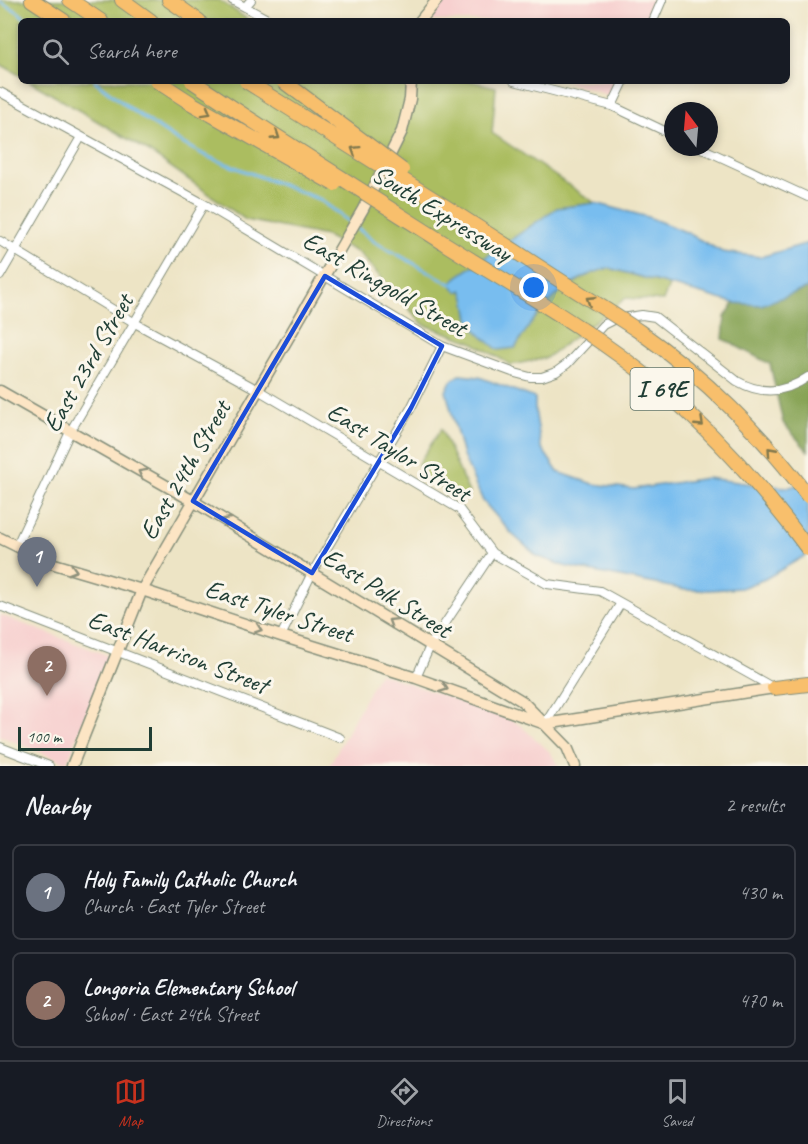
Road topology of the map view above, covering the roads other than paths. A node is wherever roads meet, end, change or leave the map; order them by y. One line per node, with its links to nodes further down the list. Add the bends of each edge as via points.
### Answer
1 (32, 0): 10 (highway)
2 (70, 0): 11 (highway)
3 (122, 0): 12 (highway)
4 (169, 0): 13 (highway)
5 (232, 0): 9 (street)
6 (251, 0): 9 (street)
7 (436, 0): 15 (street)
8 (662, 0): 16 (street)
9 (245, 7): 14 (street)
10 (59, 18)
11 (96, 18)
12 (147, 18)
13 (195, 18)
14 (265, 18)
15 (422, 18)
16 (653, 18)
17 (162, 84): 34 (highway, one-way to 34, bridge)
18 (197, 84): 34 (highway, South Expressway / I 69E, one-way to 34, bridge)
19 (251, 84): 31 (highway, South Expressway / I 69E, one-way to 19, bridge)
20 (287, 84): 31 (highway, bridge)
21 (411, 84): 36 (street, East 24th Street, via 402,131)
22 (526, 84): 25 (street)
23 (623, 84): 25 (street)
24 (0, 92): 27 (street, East Ringgold Street)
25 (612, 106): 26 (street)
26 (664, 131)
27 (81, 137): 30 (street, East Ringgold Street); 33 (street)
28 (718, 155): 29 (street)
29 (807, 195)
30 (204, 204): 36 (street, East Ringgold Street); 37 (street, East 23rd Street)
31 (473, 224): 44 (highway, South Expressway / I 69E, one-way to 31, bridge, via 745,423 675,360 641,333)
32 (0, 241): 33 (street, East Taylor Street)
33 (15, 250): 35 (street); 37 (street, East Taylor Street)
34 (482, 267): 48 (highway, South Expressway / I 69E, one-way to 48, bridge, via 597,340 654,382 750,475)
35 (0, 276)
36 (325, 276): 38 (street, East Ringgold Street); 40 (street, East 24th Street)
37 (135, 323): 40 (street, East Taylor Street); 42 (street, East 23rd Street)
38 (442, 346): 39 (street, East Ringgold Street, via 515,373 542,377 567,364 603,325 642,315 656,317 747,387 771,392); 43 (street, via 411,408)
39 (808, 377)
40 (258, 390): 43 (street, East Taylor Street); 45 (street, East 24th Street)
41 (0, 391): 42 (street, East Polk Street)
42 (70, 432): 45 (street, East Polk Street, one-way to 42); 47 (street, East 23rd Street)
43 (378, 461): 49 (street, East Taylor Street, via 459,509); 50 (street)
44 (808, 496)
45 (193, 501): 50 (street, East Polk Street, one-way to 45); 51 (street, East 24th Street)
46 (0, 538): 47 (street, East Tyler Street)
47 (16, 547): 51 (street, East Tyler Street, one-way to 51, via 51,563)
48 (808, 549)
49 (492, 553): 52 (street, East Taylor Street, via 547,584 600,591); 55 (street)
50 (312, 573): 54 (street); 55 (street, East Polk Street, one-way to 50)
51 (142, 590): 54 (street, East Tyler Street, one-way to 54); 56 (street, East 24th Street)
52 (621, 603): 59 (street, East Taylor Street); 60 (street)
53 (0, 606): 56 (street, East Harrison Street)
54 (281, 636): 57 (street, East Tyler Street)
55 (430, 646): 57 (street); 60 (street, East Polk Street, via 522,701)
56 (119, 651): 61 (street, East Harrison Street); 64 (street, East 24th Street)
57 (416, 678): 60 (street, East Tyler Street, one-way to 60)
58 (808, 684): 59 (highway)
59 (774, 688): 60 (street)
60 (545, 724): 65 (street, East Polk Street, via 567,747)
61 (340, 738)
62 (0, 747): 63 (street)
63 (49, 766)
64 (72, 766)
65 (575, 766)

